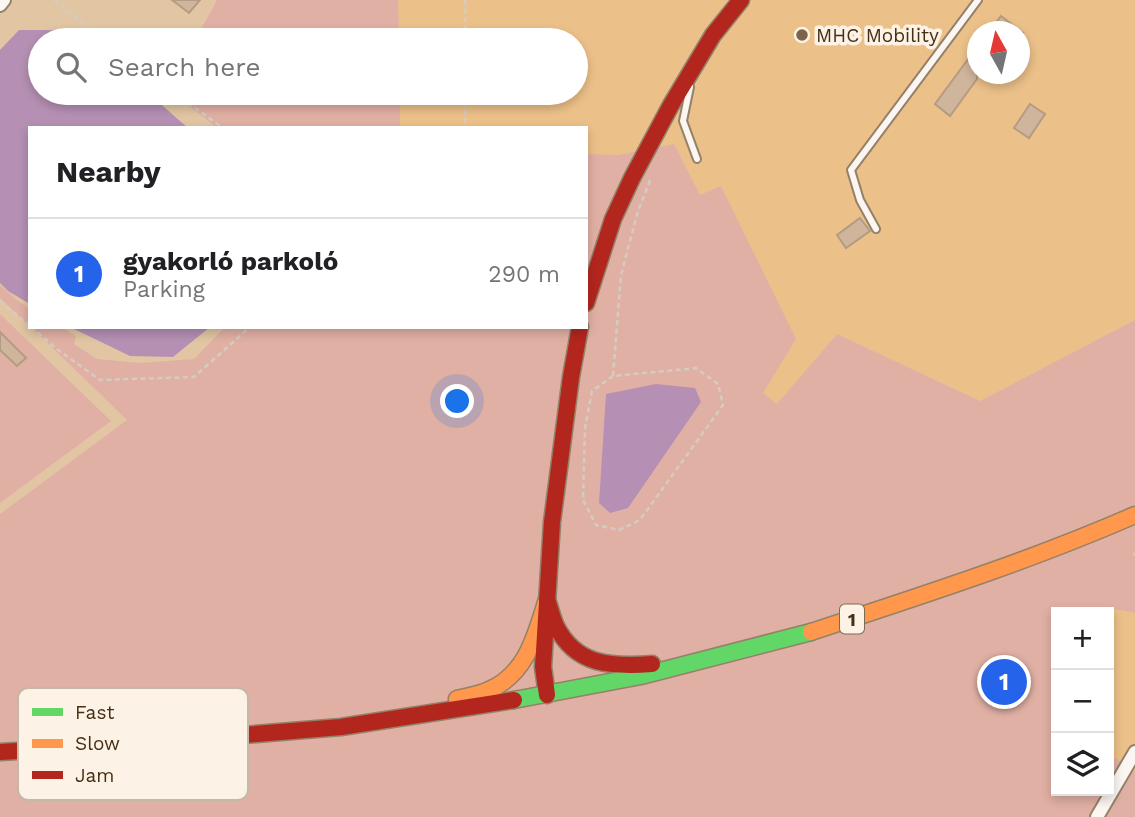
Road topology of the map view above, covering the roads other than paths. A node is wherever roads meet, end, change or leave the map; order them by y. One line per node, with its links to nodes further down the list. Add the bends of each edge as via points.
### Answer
1 (4, 0): 4 (street)
2 (741, 0): 5 (main road)
3 (978, 0): 7 (lane, via 851,170)
4 (0, 5)
5 (693, 68): 6 (lane, via 683,121); 8 (main road, via 613,219)
6 (697, 159)
7 (876, 229)
8 (588, 296)
9 (580, 329): 11 (main road, via 554,509)
10 (1135, 515): 12 (main road, 1, via 970,579 797,637)
11 (547, 599): 12 (main road, via 556,626 571,648 598,664); 13 (main road, via 543,667); 14 (main road, via 527,659 509,679 492,689)
12 (637, 671): 13 (main road, 1)
13 (547, 695): 14 (main road, 1)
14 (368, 723): 15 (main road, 1)
15 (248, 735)
16 (18, 751): 17 (main road, 1)
17 (0, 752)
18 (1135, 752): 19 (street)
19 (1097, 817)

